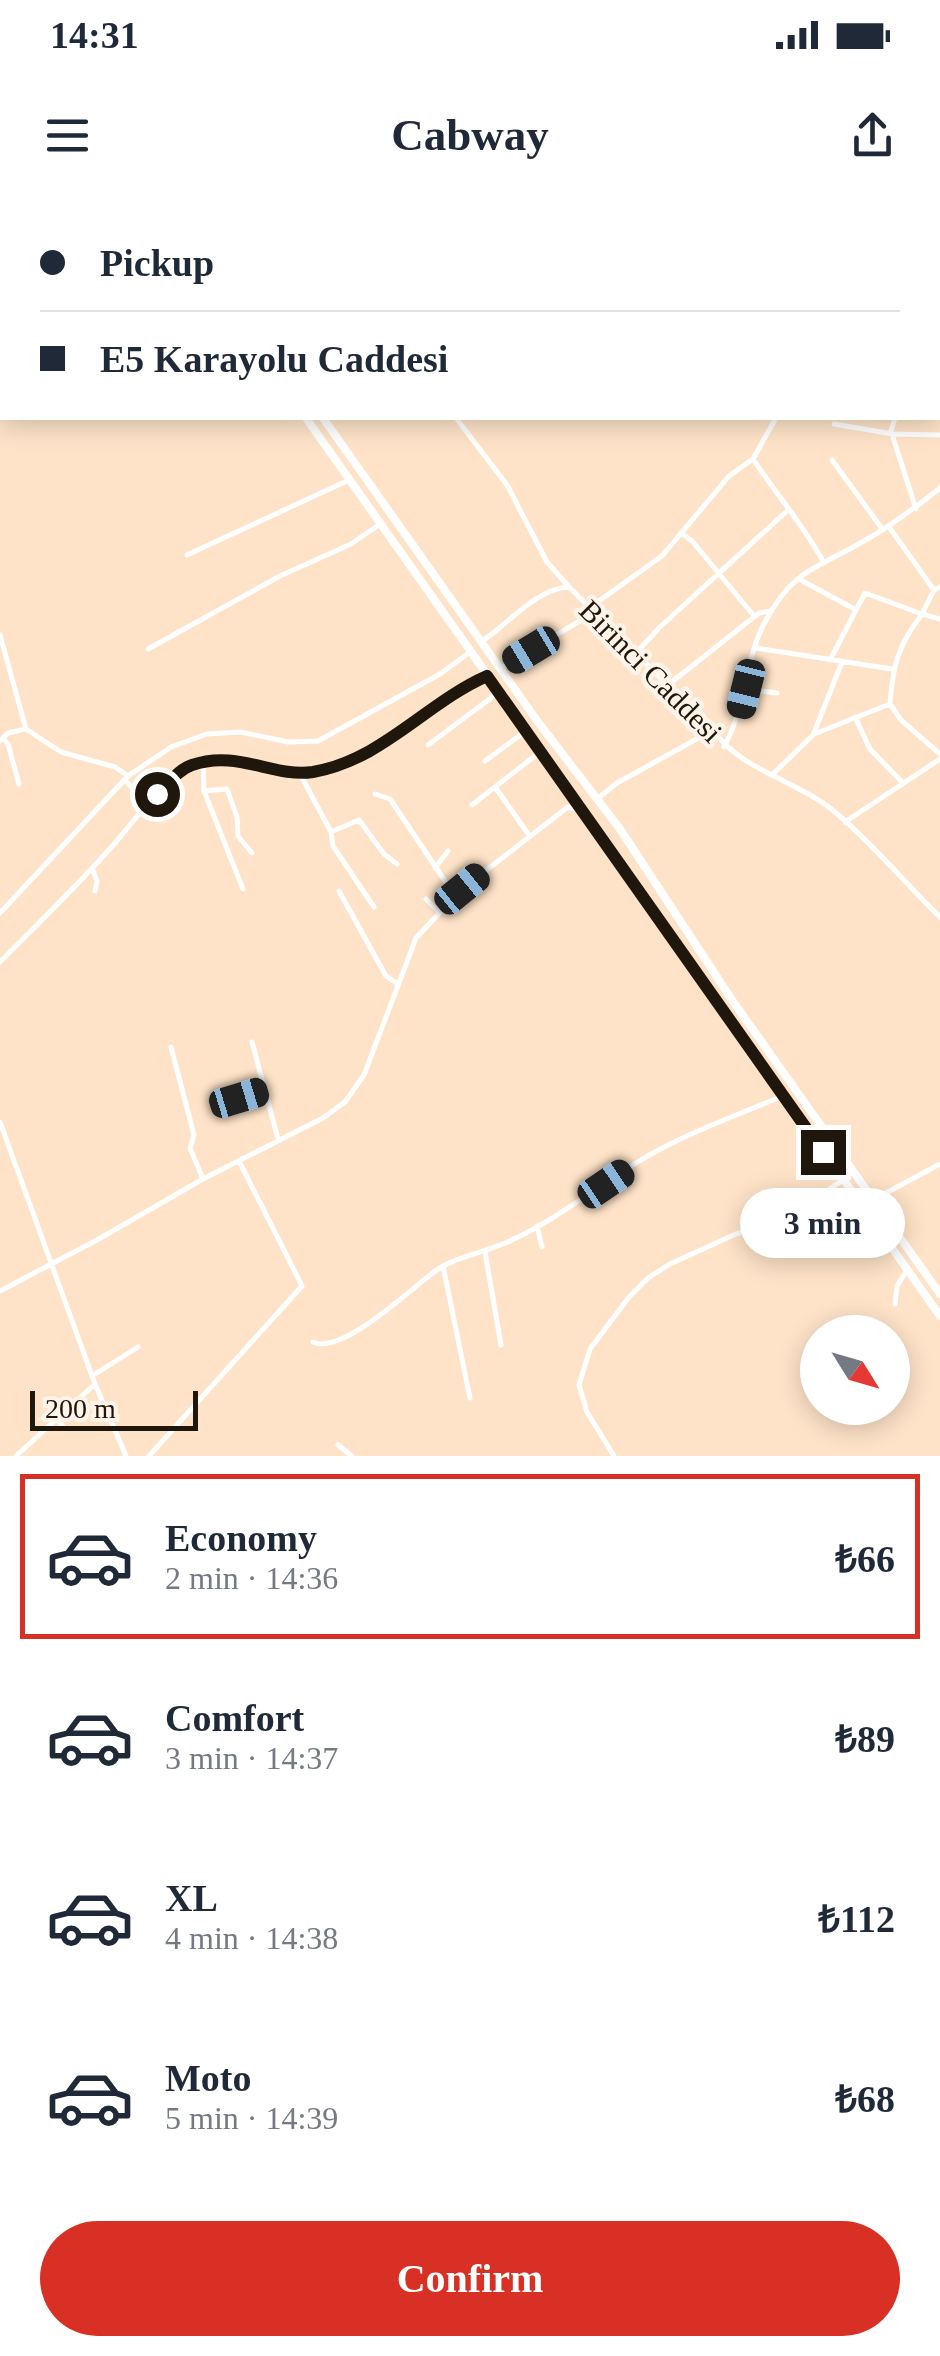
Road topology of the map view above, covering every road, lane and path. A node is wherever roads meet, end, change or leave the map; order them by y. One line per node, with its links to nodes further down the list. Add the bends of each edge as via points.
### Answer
1 (307, 420): 11 (highway)
2 (324, 420): 31 (highway)
3 (458, 420): 22 (street, Birinci Caddesi, via 507,485 547,562)
4 (775, 420): 9 (street)
5 (838, 420): 7 (street, via 834,424)
6 (893, 420): 7 (street)
7 (892, 434): 8 (street); 13 (street)
8 (940, 435)
9 (753, 460): 14 (street); 17 (street, via 729,476)
10 (832, 460): 16 (street)
11 (349, 480): 15 (highway); 18 (street)
12 (940, 488): 13 (street)
13 (916, 509): 16 (street)
14 (787, 510): 19 (street); 20 (street)
15 (380, 524): 33 (street); 34 (highway)
16 (886, 528): 19 (street); 23 (street)
17 (680, 533): 20 (street); 24 (street, via 662,556)
18 (187, 555)
19 (823, 561): 21 (street)
20 (719, 572): 28 (street); 35 (street)
21 (796, 578): 25 (street); 26 (street)
22 (569, 587): 24 (street, Birinci Caddesi); 31 (street, via 542,594)
23 (937, 588): 27 (street)
24 (591, 610): 35 (street, Birinci Caddesi); 38 (street)
25 (856, 610): 27 (street, via 866,593); 36 (street)
26 (770, 612): 28 (street); 32 (street)
27 (922, 614): 29 (street); 39 (street, via 901,642)
28 (754, 616): 41 (street)
29 (940, 619)
30 (0, 635): 48 (street)
31 (482, 642): 38 (highway)
32 (756, 648): 36 (street); 42 (street)
33 (148, 649)
34 (470, 652): 40 (highway); 61 (street, via 318,741 207,734 171,746)
35 (635, 654): 41 (street, Birinci Caddesi)
36 (830, 660): 37 (street)
37 (842, 662): 39 (street); 51 (street)
38 (500, 668): 65 (highway)
39 (892, 670): 45 (street)
40 (487, 676): 43 (highway); 59 (street, via 463,686 397,737 325,769)
41 (668, 686): 49 (street, Birinci Caddesi)
42 (746, 689): 44 (street); 54 (street)
43 (499, 692): 50 (highway); 53 (street)
44 (777, 694)
45 (890, 704): 46 (street); 56 (street)
46 (855, 717): 51 (street); 62 (street, via 870,749)
47 (0, 725): 52 (street)
48 (26, 729): 52 (street); 61 (street, via 61,752 115,768)
49 (713, 730): 54 (street, Birinci Caddesi); 71 (street, via 617,783)
50 (526, 731): 55 (highway); 57 (street)
51 (814, 734): 60 (street)
52 (4, 737): 63 (street)
53 (428, 745)
54 (724, 747): 60 (street, Birinci Caddesi)
55 (540, 752): 64 (street); 69 (highway)
56 (940, 756): 62 (street)
57 (485, 761)
58 (203, 763): 59 (street, via 236,758); 66 (street); 67 (street, via 179,772)
59 (299, 772): 78 (street)
60 (773, 774): 77 (street, Birinci Caddesi)
61 (126, 778): 70 (street); 92 (street)
62 (902, 782): 77 (street)
63 (19, 784)
64 (495, 787): 73 (street); 79 (street)
65 (588, 788): 69 (highway); 71 (highway)
66 (204, 791): 81 (street, via 227,788 238,836); 85 (street)
67 (157, 794): 70 (street); 72 (street)
68 (375, 794): 84 (street, via 390,799)
69 (573, 798): 75 (highway)
70 (149, 802): 83 (street)
71 (599, 802): 75 (highway); 107 (highway)
72 (172, 805)
73 (472, 805)
74 (557, 813): 75 (street, via 568,807); 76 (street); 79 (street)
75 (584, 813): 99 (highway)
76 (562, 821)
77 (845, 822): 93 (street, Birinci Caddesi)
78 (332, 832): 82 (street, via 359,820); 90 (street, via 333,846)
79 (529, 834): 88 (street)
80 (448, 851): 84 (street)
81 (252, 853)
82 (398, 864)
83 (92, 868): 86 (street); 94 (street)
84 (435, 868): 88 (street)
85 (243, 889)
86 (95, 891)
87 (339, 891): 95 (street, via 386,976)
88 (455, 896): 91 (street)
89 (426, 899): 91 (street)
90 (374, 906)
91 (439, 912): 95 (street, via 416,938)
92 (0, 913)
93 (940, 917)
94 (0, 962)
95 (398, 984): 102 (street, via 364,1074 345,1102)
96 (252, 1042): 98 (street)
97 (171, 1047): 105 (street)
98 (264, 1090): 100 (street); 102 (street)
99 (784, 1096): 106 (highway); 108 (street, via 653,1154)
100 (239, 1098)
101 (0, 1122): 113 (street)
102 (278, 1139): 103 (street)
103 (238, 1160): 105 (street); 131 (street, via 302,1286)
104 (940, 1164): 107 (street)
105 (202, 1179): 113 (street)
106 (843, 1180): 115 (highway); 133 (street, via 786,1218 670,1264 628,1297 590,1349 579,1385)
107 (873, 1200): 117 (highway)
108 (548, 1218): 109 (street); 110 (street)
109 (537, 1226): 111 (street); 112 (street)
110 (553, 1226)
111 (542, 1247)
112 (486, 1252): 114 (street); 121 (street)
113 (52, 1263): 116 (street); 123 (street)
114 (443, 1266): 120 (street, via 381,1317 335,1343); 125 (street)
115 (907, 1270): 118 (street); 119 (highway)
116 (0, 1291)
117 (940, 1294)
118 (894, 1304)
119 (940, 1316)
120 (313, 1342)
121 (500, 1345)
122 (138, 1348): 123 (street)
123 (92, 1376): 124 (street)
124 (94, 1384): 126 (street); 130 (street)
125 (470, 1398)
126 (57, 1418): 127 (street); 129 (street)
127 (63, 1427)
128 (338, 1445): 132 (street)
129 (21, 1454)
130 (126, 1456)
131 (149, 1456)
132 (352, 1456)
133 (614, 1456)

